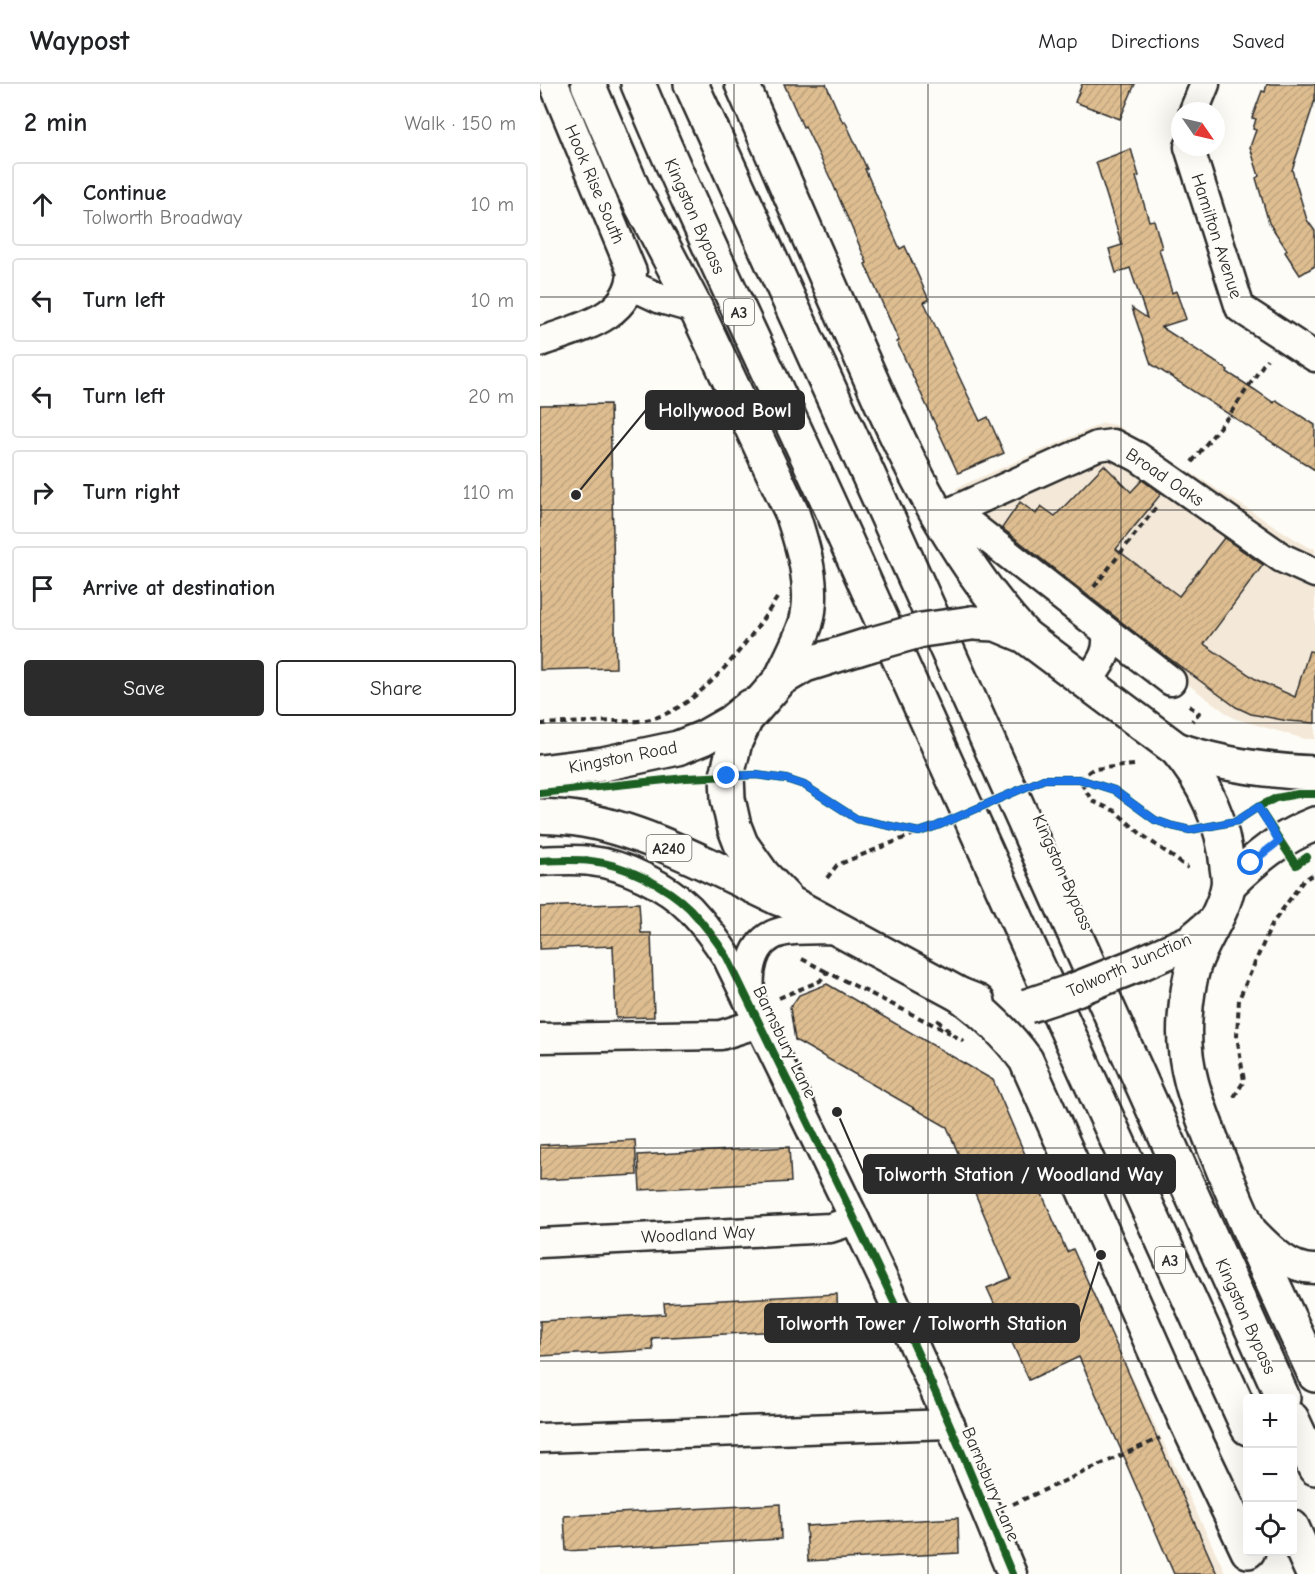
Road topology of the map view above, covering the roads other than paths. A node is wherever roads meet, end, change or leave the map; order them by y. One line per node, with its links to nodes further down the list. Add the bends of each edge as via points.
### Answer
1 (554, 84): 9 (street, Hook Rise South, via 632,272)
2 (588, 84): 10 (main road, via 633,189)
3 (638, 84): 39 (main road, Kingston Bypass / A3, via 683,192 845,538)
4 (691, 84): 38 (main road, Kingston Bypass)
5 (741, 84): 13 (main road, via 896,436)
6 (1205, 84): 7 (street)
7 (1198, 102)
8 (1192, 156): 12 (street, Hamilton Avenue, via 1240,308)
9 (631, 285): 10 (street); 11 (street, via 619,305 602,319)
10 (696, 309): 19 (main road, via 792,513 803,546 809,585 806,622)
11 (540, 342)
12 (1315, 357)
13 (947, 515): 14 (street, Broad Oaks, via 1096,446 1113,444 1138,456 1282,558); 15 (street); 16 (main road, via 978,579)
14 (1315, 573)
15 (1106, 631): 17 (street); 18 (street, via 1106,655)
16 (1025, 636): 18 (main road, Tolworth Junction / A240); 19 (main road, Tolworth Junction / A240, bridge, via 996,624 922,630 805,665)
17 (1171, 681)
18 (1087, 682): 20 (main road, Tolworth Junction / A240)
19 (772, 687): 21 (main road, Kingston Road / A240, via 730,722 678,748); 27 (main road, Tolworth Junction / A240, via 746,719 735,742 727,776 728,799 741,844)
20 (1176, 748): 22 (main road, A240, via 1237,765); 26 (main road, Tolworth Junction / A240, via 1203,787 1220,825)
21 (540, 772)
22 (1315, 773)
23 (540, 816): 27 (main road, A240, via 578,819 625,830)
24 (1315, 824): 26 (main road, A240, via 1279,841)
25 (540, 861): 31 (street, Barnsbury Lane, via 591,861 618,866 671,895 709,930 727,957)
26 (1228, 884): 28 (main road, Tolworth Junction / A240)
27 (790, 903): 29 (main road, Tolworth Junction / A240)
28 (1214, 922): 30 (main road, Tolworth Junction / A240, bridge, via 1190,942 1027,1006 1008,1009); 34 (main road, via 1194,965 1185,1018 1184,1054 1196,1101)
29 (837, 929): 30 (main road, Tolworth Junction / A240); 31 (street, Barnsbury Lane, via 781,932 761,944 749,971)
30 (960, 995): 45 (main road, via 1005,1033 1026,1059)
31 (755, 1016): 32 (street, via 721,1035); 33 (street, Barnsbury Lane)
32 (540, 1038)
33 (855, 1220): 35 (street, Woodland Way, via 830,1228); 40 (street, Barnsbury Lane)
34 (1243, 1221): 36 (street, via 1293,1265); 37 (main road)
35 (540, 1243)
36 (1315, 1269)
37 (1315, 1375)
38 (1281, 1394)
39 (1243, 1417)
40 (950, 1424): 42 (street); 47 (street, Barnsbury Lane)
41 (1297, 1428): 43 (main road)
42 (540, 1438)
43 (1315, 1468)
44 (1297, 1536): 49 (main road)
45 (1243, 1540)
46 (1250, 1556): 48 (main road)
47 (1012, 1574)
48 (1258, 1574)
49 (1313, 1574)

